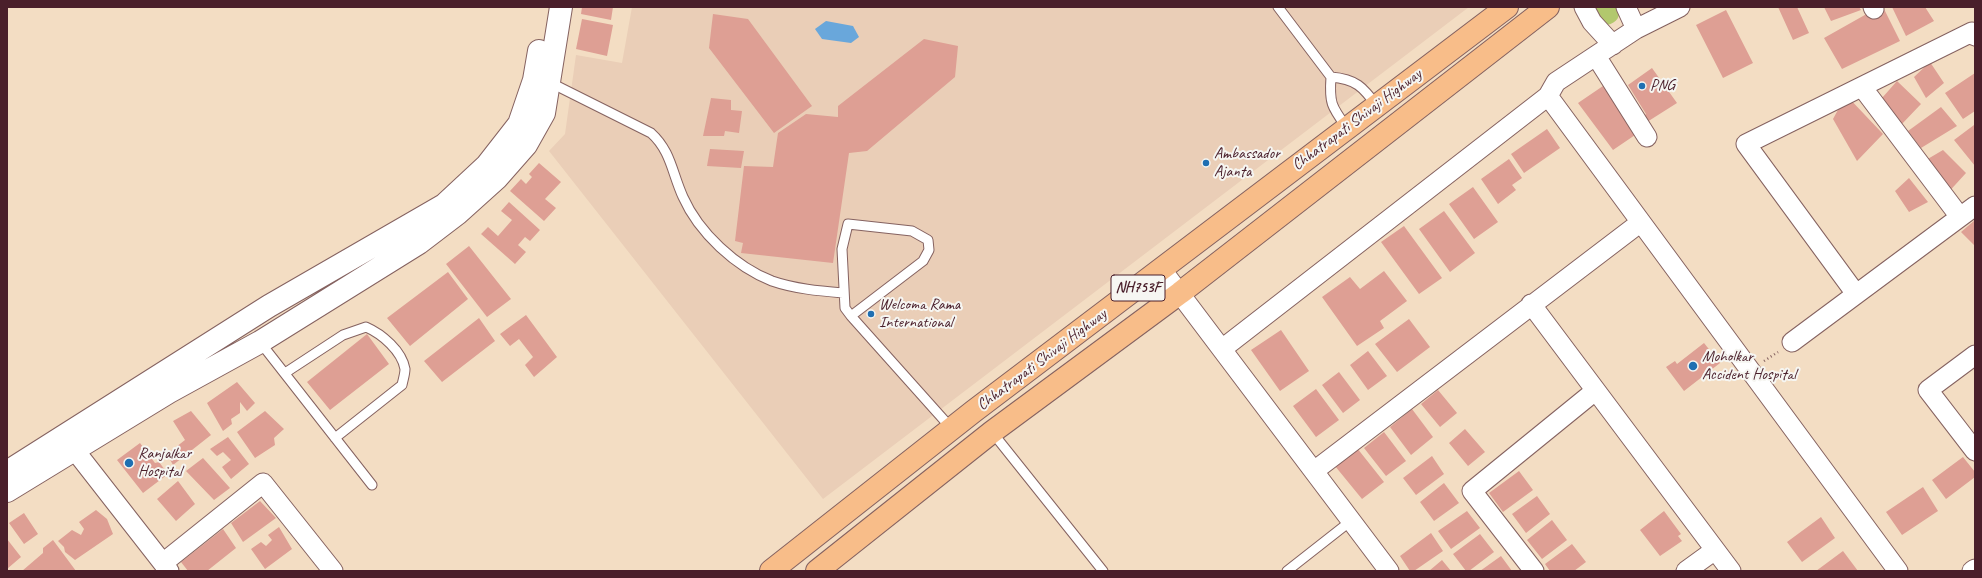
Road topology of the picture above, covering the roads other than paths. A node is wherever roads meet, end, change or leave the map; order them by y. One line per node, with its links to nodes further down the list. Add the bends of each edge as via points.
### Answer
1 (546, 7): 21 (street, via 534,80 519,124)
2 (561, 7): 14 (street)
3 (1278, 7): 13 (lane)
4 (1507, 7): 17 (highway, Chhatrapati Shivaji Highway / NH753F)
5 (1548, 7): 26 (highway, Chhatrapati Shivaji Highway / NH753F)
6 (1584, 7): 11 (street, via 1592,22)
7 (1626, 7): 9 (street)
8 (1680, 7): 9 (street)
9 (1636, 29): 11 (street)
10 (1975, 36): 15 (street, via 1972,32)
11 (1613, 45): 12 (street)
12 (1596, 56): 16 (street, via 1556,82); 19 (street)
13 (1331, 78): 17 (lane, via 1346,78 1363,87); 18 (lane, via 1329,97)
14 (549, 82): 21 (street, via 544,113 526,145 497,178); 25 (lane, via 651,133 661,142 668,153 683,198 694,217 712,240 752,271 772,281 794,287)
15 (1862, 87): 22 (street); 27 (street, via 1746,144)
16 (1548, 96): 23 (street); 32 (street)
17 (1378, 106): 18 (highway, Chhatrapati Shivaji Highway / NH753F)
18 (1347, 128): 24 (highway, Chhatrapati Shivaji Highway / NH753F)
19 (1647, 137)
20 (1975, 206): 22 (street)
21 (449, 211): 30 (street, via 419,243); 39 (street, via 269,306)
22 (1960, 217): 27 (street)
23 (1641, 222): 28 (street); 58 (street)
24 (1162, 270): 26 (street); 36 (highway, Chhatrapati Shivaji Highway / NH753F)
25 (844, 293): 29 (lane, via 845,308); 29 (lane, via 842,249 848,224 912,231 928,240 930,250 923,261)
26 (1180, 293): 32 (street); 37 (highway, Chhatrapati Shivaji Highway / NH753F)
27 (1856, 294): 31 (street)
28 (1531, 304): 35 (street); 41 (street)
29 (851, 316): 36 (lane)
30 (260, 342): 34 (lane); 39 (street)
31 (1792, 342)
32 (1222, 349): 41 (street)
33 (1975, 355): 40 (street, via 1928,390)
34 (285, 374): 38 (lane); 38 (lane, via 343,334 366,327 378,332 397,352 405,370 402,385)
35 (1595, 391): 46 (street); 55 (street, via 1472,491)
36 (952, 429): 51 (highway, Chhatrapati Shivaji Highway / NH753F)
37 (992, 432): 47 (highway, Chhatrapati Shivaji Highway / NH753F); 52 (lane)
38 (335, 438): 43 (lane)
39 (69, 443): 42 (street); 44 (street); 48 (street)
40 (1975, 451)
41 (1314, 470): 45 (street)
42 (7, 472)
43 (372, 485)
44 (7, 491)
45 (1352, 520): 53 (lane); 54 (street)
46 (1715, 550): 56 (street); 57 (street)
47 (827, 566)
48 (166, 567): 50 (street, via 263,484)
49 (1975, 569): 59 (street)
50 (333, 571)
51 (771, 571)
52 (1103, 571)
53 (1287, 571)
54 (1389, 571)
55 (1534, 571)
56 (1686, 571)
57 (1731, 571)
58 (1898, 571)
59 (1972, 571)

